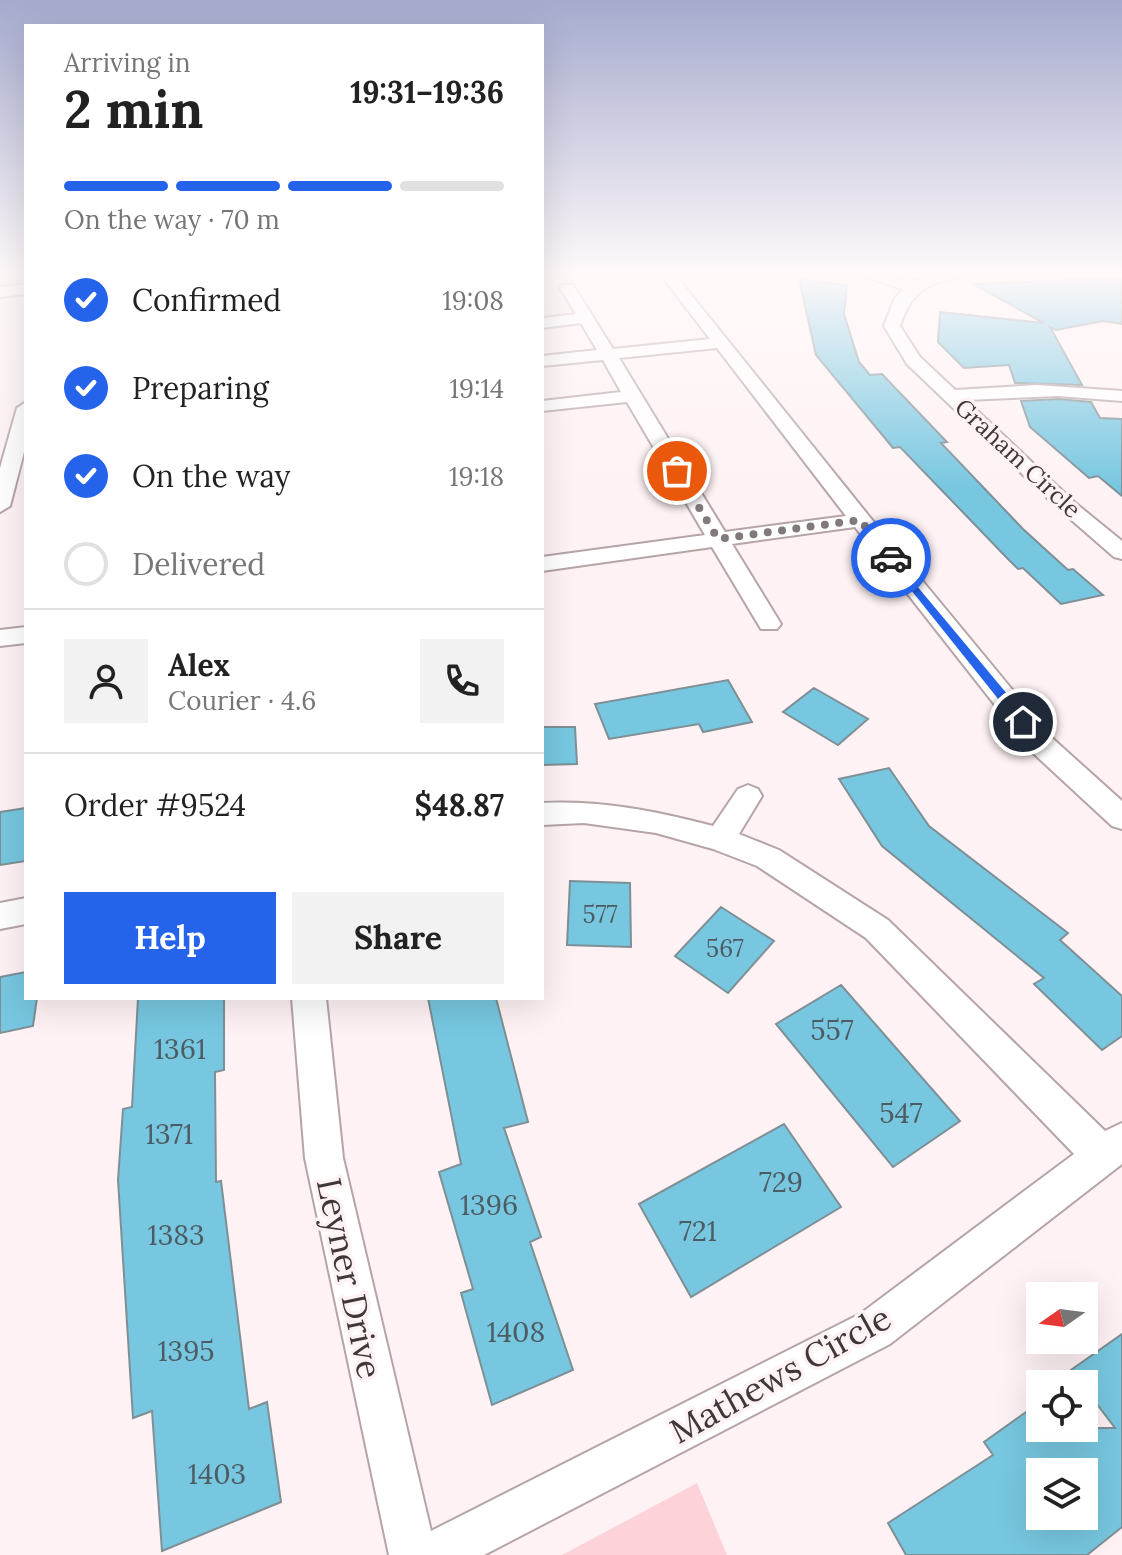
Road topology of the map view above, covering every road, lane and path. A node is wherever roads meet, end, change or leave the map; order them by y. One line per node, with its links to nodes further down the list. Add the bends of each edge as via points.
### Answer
1 (721, 343): 16 (street)
2 (601, 344): 5 (street)
3 (715, 344): 5 (street)
4 (903, 344): 8 (street, Graham Circle)
5 (607, 354): 6 (street); 7 (street)
6 (544, 361)
7 (631, 396): 10 (street); 17 (street)
8 (952, 396): 9 (street, via 1015,389); 18 (street, Graham Circle)
9 (1122, 396)
10 (544, 406)
11 (24, 413): 13 (street)
12 (24, 416): 14 (street)
13 (0, 419)
14 (6, 466): 15 (street)
15 (0, 506)
16 (860, 520): 17 (street); 25 (street, via 1042,745)
17 (718, 539): 19 (street); 20 (street)
18 (1122, 552)
19 (544, 564)
20 (769, 624)
21 (24, 635): 22 (street)
22 (0, 638)
23 (748, 796): 26 (street)
24 (544, 814): 26 (street, Mathews Circle, via 584,812 641,820)
25 (1122, 818)
26 (720, 839): 30 (street, Mathews Circle, via 768,858 877,929)
27 (24, 911): 28 (street)
28 (0, 916)
29 (309, 1000): 31 (street, Leyner Drive, via 324,1158)
30 (1112, 1148): 32 (street, Mathews Circle, via 875,1329)
31 (413, 1555)
32 (434, 1555)

